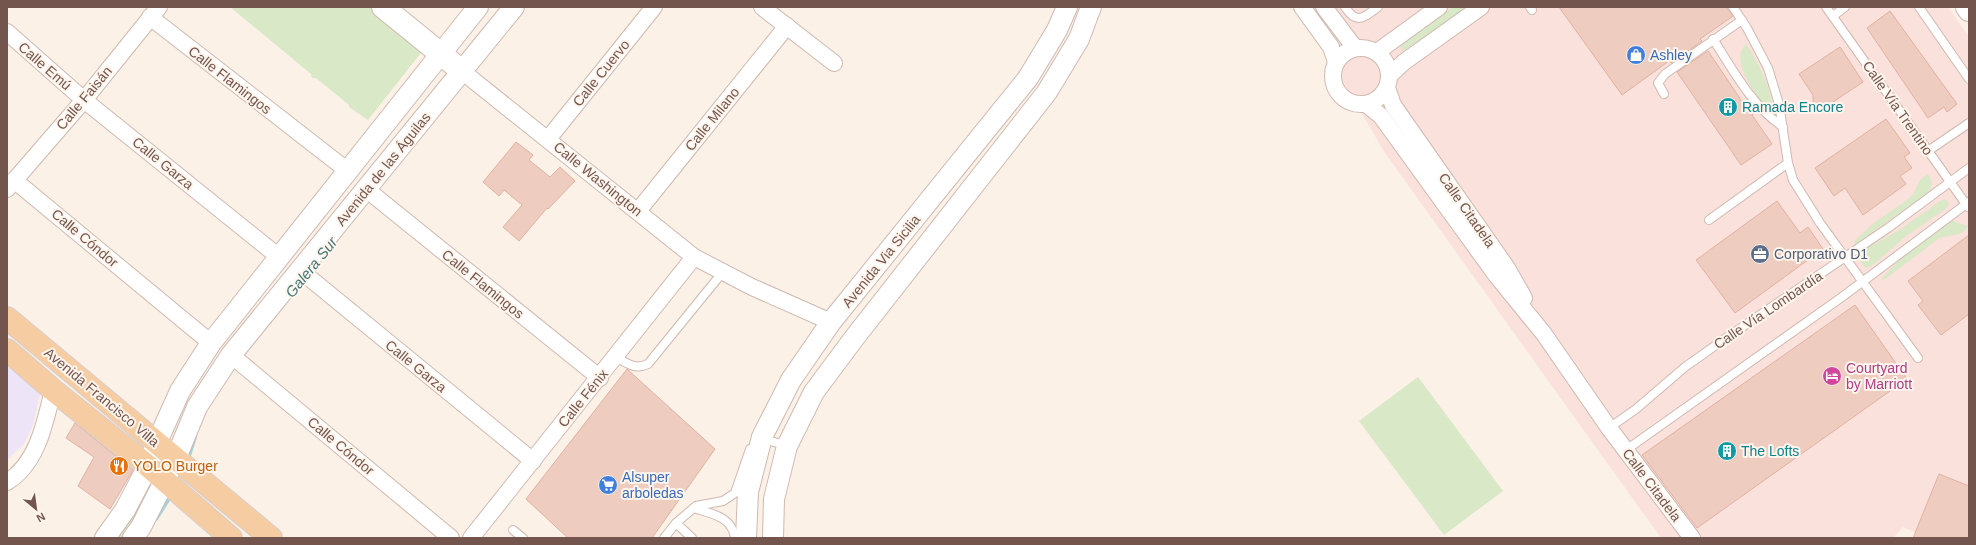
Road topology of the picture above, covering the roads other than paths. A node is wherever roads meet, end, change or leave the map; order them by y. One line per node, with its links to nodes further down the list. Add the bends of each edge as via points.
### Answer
1 (383, 7): 28 (main road, Calle Washington)
2 (478, 7): 28 (street, Avenida de las Águilas)
3 (514, 7): 31 (street, Avenida de las Águilas)
4 (654, 7): 39 (street, Calle Cuervo)
5 (762, 7): 23 (street)
6 (1067, 7): 57 (street, Avenida Via Sicilia, via 1057,30 1028,78)
7 (1302, 7): 29 (street, via 1331,47)
8 (1324, 7): 26 (street)
9 (1344, 7): 10 (lane, via 1357,19 1363,18)
10 (1378, 7)
11 (1439, 7): 27 (street)
12 (1481, 7): 33 (street, via 1404,62)
13 (1733, 7): 22 (lane)
14 (1826, 7): 21 (lane, Calle Vía Trentino)
15 (1845, 7): 21 (lane)
16 (1919, 7): 32 (lane)
17 (1967, 7): 19 (main road)
18 (1092, 9): 69 (street, Avenida Via Sicilia, via 1079,39 1047,92 814,392)
19 (1969, 10)
20 (155, 12): 35 (street, Calle Faisán); 43 (street, Calle Flamingos)
21 (1832, 16): 40 (lane, Calle Vía Trentino)
22 (1742, 20): 25 (lane); 38 (lane, via 1768,68)
23 (787, 26): 30 (street); 48 (street, Calle Milano)
24 (7, 32): 35 (street, Calle Emú)
25 (1713, 40): 34 (lane, via 1665,74 1658,83); 38 (lane, via 1748,92 1770,118)
26 (1356, 48): 27 (street, via 1363,47); 29 (street, via 1348,51)
27 (1377, 52): 33 (street, via 1388,66)
28 (441, 54): 31 (main road, Calle Washington); 43 (street, Avenida de las Águilas)
29 (1336, 62): 36 (street, via 1333,74 1337,91 1350,102)
30 (834, 64)
31 (463, 72): 39 (street, Calle Washington); 46 (street, Avenida de las Águilas)
32 (1969, 79)
33 (1389, 81): 36 (street, via 1375,101); 58 (street, Calle Citadela, via 1393,105 1507,268)
34 (1664, 94)
35 (84, 100): 45 (street, Calle Faisán); 50 (street, Calle Garza)
36 (1366, 104): 58 (street, Calle Citadela, via 1381,116 1496,275)
37 (1969, 123): 40 (lane)
38 (1783, 127): 41 (lane)
39 (548, 139): 48 (street, Calle Washington)
40 (1928, 151): 44 (lane, Calle Vía Trentino)
41 (1788, 163): 49 (lane); 52 (lane, via 1793,180 1806,202)
42 (1969, 168): 44 (lane, Calle Vía Lombardía)
43 (348, 171): 50 (street, Avenida de las Águilas)
44 (1950, 182): 47 (lane, Calle Vía Trentino); 52 (lane, Calle Vía Lombardía)
45 (11, 184): 59 (street, Calle Cóndor)
46 (366, 189): 53 (street, Avenida de las Águilas); 64 (street, Calle Flamingos)
47 (1968, 205): 55 (lane)
48 (638, 211): 51 (street, Calle Washington)
49 (1709, 220)
50 (280, 257): 59 (street, Avenida de las Águilas)
51 (694, 257): 54 (street, Calle Washington); 62 (street, Calle Fénix)
52 (1844, 257): 55 (lane); 66 (lane, Calle Vía Lombardía, via 1685,367 1636,409)
53 (301, 270): 61 (street, Avenida de las Águilas); 72 (street, Calle Garza)
54 (722, 273): 57 (street, Calle Washington); 62 (lane, via 648,364 632,366)
55 (1864, 281): 63 (lane); 70 (lane)
56 (7, 318): 68 (main road, Avenida Francisco Villa)
57 (831, 322): 67 (street, Avenida Via Sicilia, via 791,380)
58 (1544, 334): 66 (street, Calle Citadela)
59 (211, 343): 68 (street, Avenida de las Águilas, via 180,391)
60 (7, 350): 65 (main road, Avenida Francisco Villa)
61 (231, 355): 71 (street, Avenida de las Águilas, via 197,407); 83 (street, Calle Cóndor)
62 (616, 357): 64 (street, Calle Fénix)
63 (1918, 358)
64 (600, 378): 72 (street, Calle Fénix)
65 (52, 390): 73 (main road, Avenida Francisco Villa); 74 (street, via 41,437 27,462)
66 (1609, 428): 70 (street, Calle Citadela)
67 (762, 437): 69 (lane); 76 (lane, via 748,453 735,493 723,501 705,503); 89 (street, Avenida Via Sicilia, via 748,492)
68 (157, 442): 71 (main road, Avenida Francisco Villa); 73 (street, Avenida de las Águilas)
69 (787, 446): 90 (street, Avenida Via Sicilia, via 774,499)
70 (1626, 450): 91 (street, Calle Citadela)
71 (176, 458): 75 (street, Avenida de las Águilas); 82 (main road, Avenida Francisco Villa)
72 (533, 461): 84 (street, Calle Fénix)
73 (148, 466): 75 (main road, Avenida Francisco Villa); 79 (street, Avenida de las Águilas, via 125,510)
74 (7, 482)
75 (164, 482): 80 (street, Avenida de las Águilas); 81 (main road, Avenida Francisco Villa)
76 (694, 508): 77 (lane); 88 (lane, via 724,518 731,525)
77 (676, 523): 86 (lane); 87 (lane)
78 (513, 530): 85 (lane)
79 (105, 538)
80 (133, 538)
81 (231, 538)
82 (271, 538)
83 (451, 538)
84 (471, 538)
85 (523, 538)
86 (664, 538)
87 (692, 538)
88 (735, 538)
89 (746, 538)
90 (773, 538)
91 (1692, 538)

